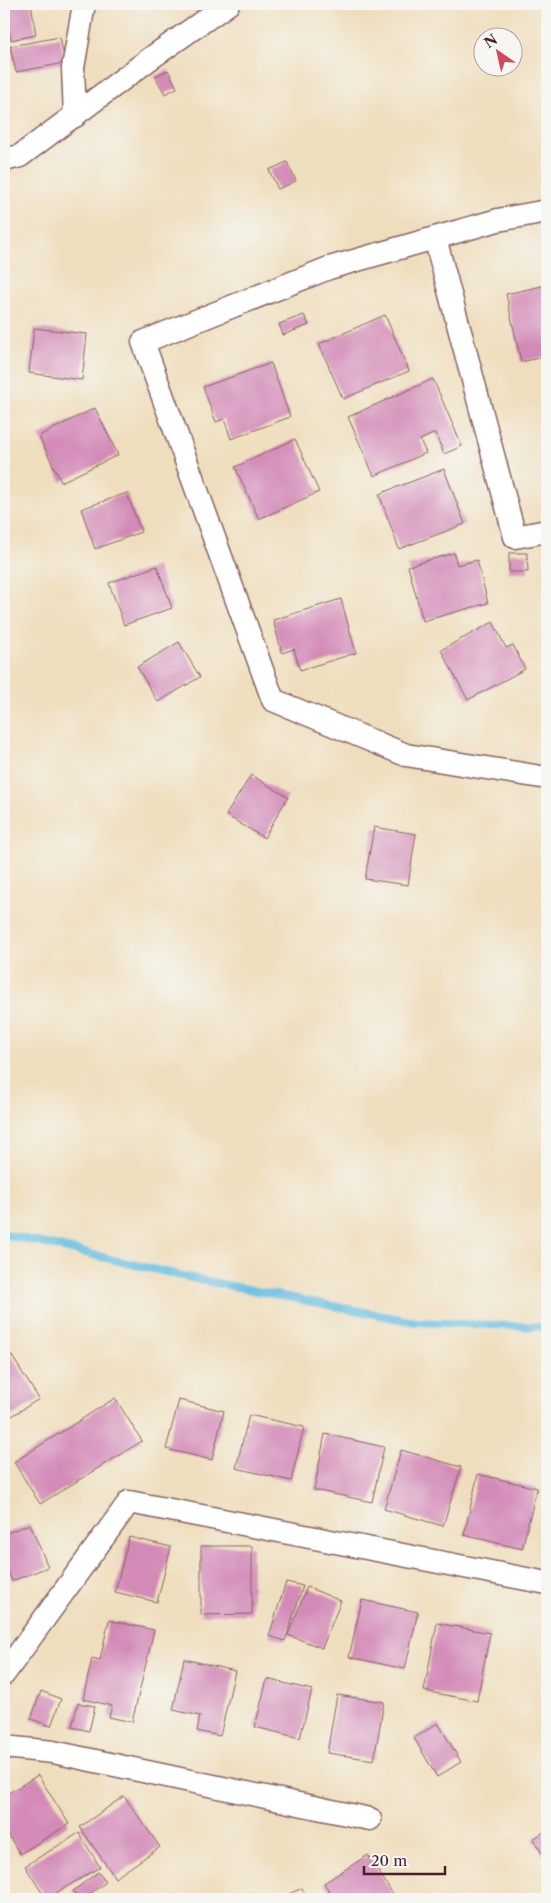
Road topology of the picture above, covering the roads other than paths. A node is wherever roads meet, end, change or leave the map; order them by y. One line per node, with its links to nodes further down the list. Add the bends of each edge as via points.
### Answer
1 (84, 4): 3 (street, via 73,68)
2 (228, 4): 3 (street)
3 (75, 116): 4 (street, via 20,156)
4 (4, 160)
5 (547, 211): 6 (street, via 498,220)
6 (436, 238): 7 (street, via 515,536); 8 (street, via 329,268 143,342 273,700 406,755)
7 (547, 531)
8 (547, 778)
9 (547, 1582): 10 (street, via 129,1502)
10 (4, 1674)
11 (4, 1747): 12 (street, via 53,1752)
12 (370, 1819)

